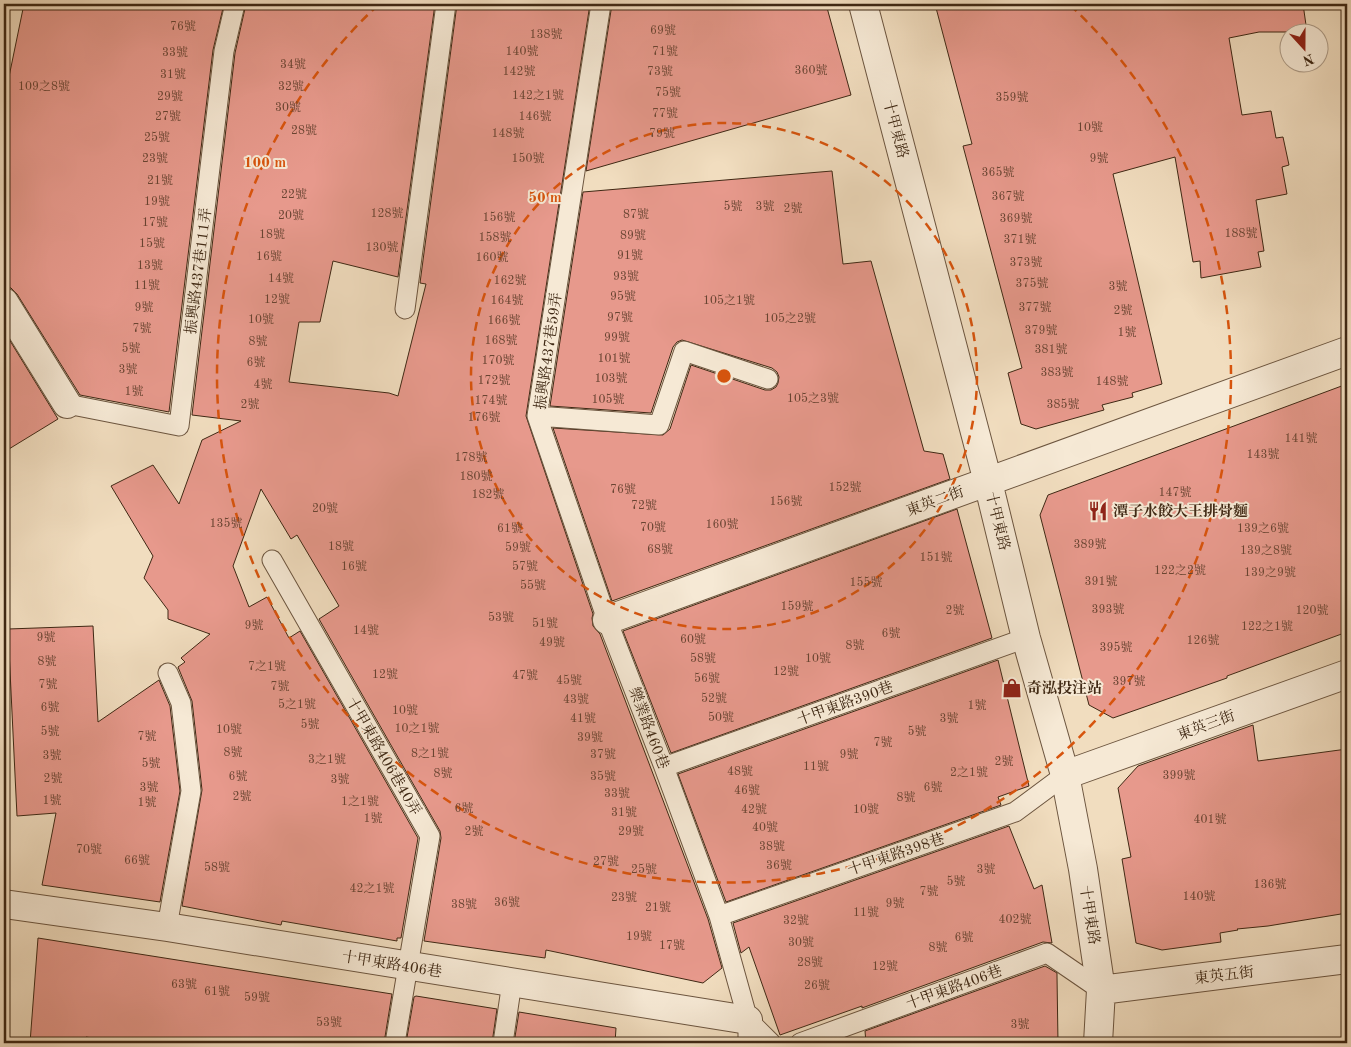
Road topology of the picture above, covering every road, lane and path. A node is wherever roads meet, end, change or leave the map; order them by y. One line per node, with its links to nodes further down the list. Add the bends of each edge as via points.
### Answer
1 (235, 4): 9 (lane, 振興路437巷111弄, via 224,51 179,426)
2 (446, 4): 6 (lane)
3 (601, 4): 10 (lane, 振興路437巷59弄)
4 (863, 4): 11 (street, 十甲東路)
5 (4, 302): 9 (street)
6 (405, 309)
7 (1347, 351): 11 (street, 東英二街)
8 (768, 378): 10 (lane, 振興路437巷59弄, via 684,351 659,425)
9 (67, 404)
10 (537, 416): 13 (lane, 樂業路460巷)
11 (988, 482): 13 (street, 東英二街); 14 (street, 十甲東路)
12 (272, 560): 23 (lane, 十甲東路406巷40弄, via 430,836)
13 (607, 620): 17 (lane, 樂業路460巷)
14 (1026, 638): 17 (lane, 十甲東路390巷); 18 (street, 十甲東路)
15 (168, 673): 21 (lane, via 181,703 191,791)
16 (1347, 674): 18 (street, 東英三街)
17 (664, 767): 20 (lane, 樂業路460巷)
18 (1065, 775): 20 (lane, 十甲東路398巷, via 1015,812); 25 (street, 十甲東路)
19 (4, 904): 21 (street, 十甲東路406巷)
20 (719, 916): 26 (lane, 樂業路460巷)
21 (168, 927): 23 (street, 十甲東路406巷)
22 (1347, 959): 25 (street, 東英五街)
23 (408, 967): 24 (street, 十甲東路406巷); 27 (lane, 十甲東路406巷40弄)
24 (512, 982): 26 (street, 十甲東路406巷); 28 (lane)
25 (1101, 990): 30 (lane, 十甲東路406巷, via 1047,953); 31 (street, 十甲東路)
26 (748, 1032): 29 (lane)
27 (395, 1043)
28 (503, 1043)
29 (771, 1043)
30 (800, 1043)
31 (1098, 1043)

